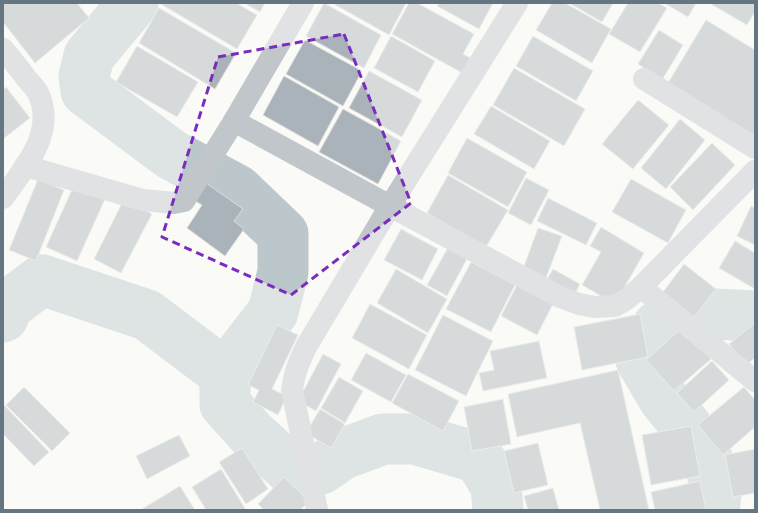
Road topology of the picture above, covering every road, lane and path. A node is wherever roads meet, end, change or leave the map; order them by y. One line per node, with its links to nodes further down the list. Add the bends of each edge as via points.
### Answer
1 (303, 3): 5 (street)
2 (517, 3): 10 (street)
3 (3, 49): 7 (street, via 38,92 42,105 43,131 35,151)
4 (644, 79): 6 (street)
5 (234, 121): 7 (street, via 184,201 174,203 143,200); 10 (street)
6 (755, 148)
7 (25, 166): 9 (street)
8 (755, 171): 11 (street)
9 (3, 198)
10 (390, 206): 11 (street, via 560,297 580,304 595,307 615,306); 13 (street, via 306,347 297,367 292,390)
11 (641, 287): 12 (street)
12 (755, 381)
13 (317, 510)

